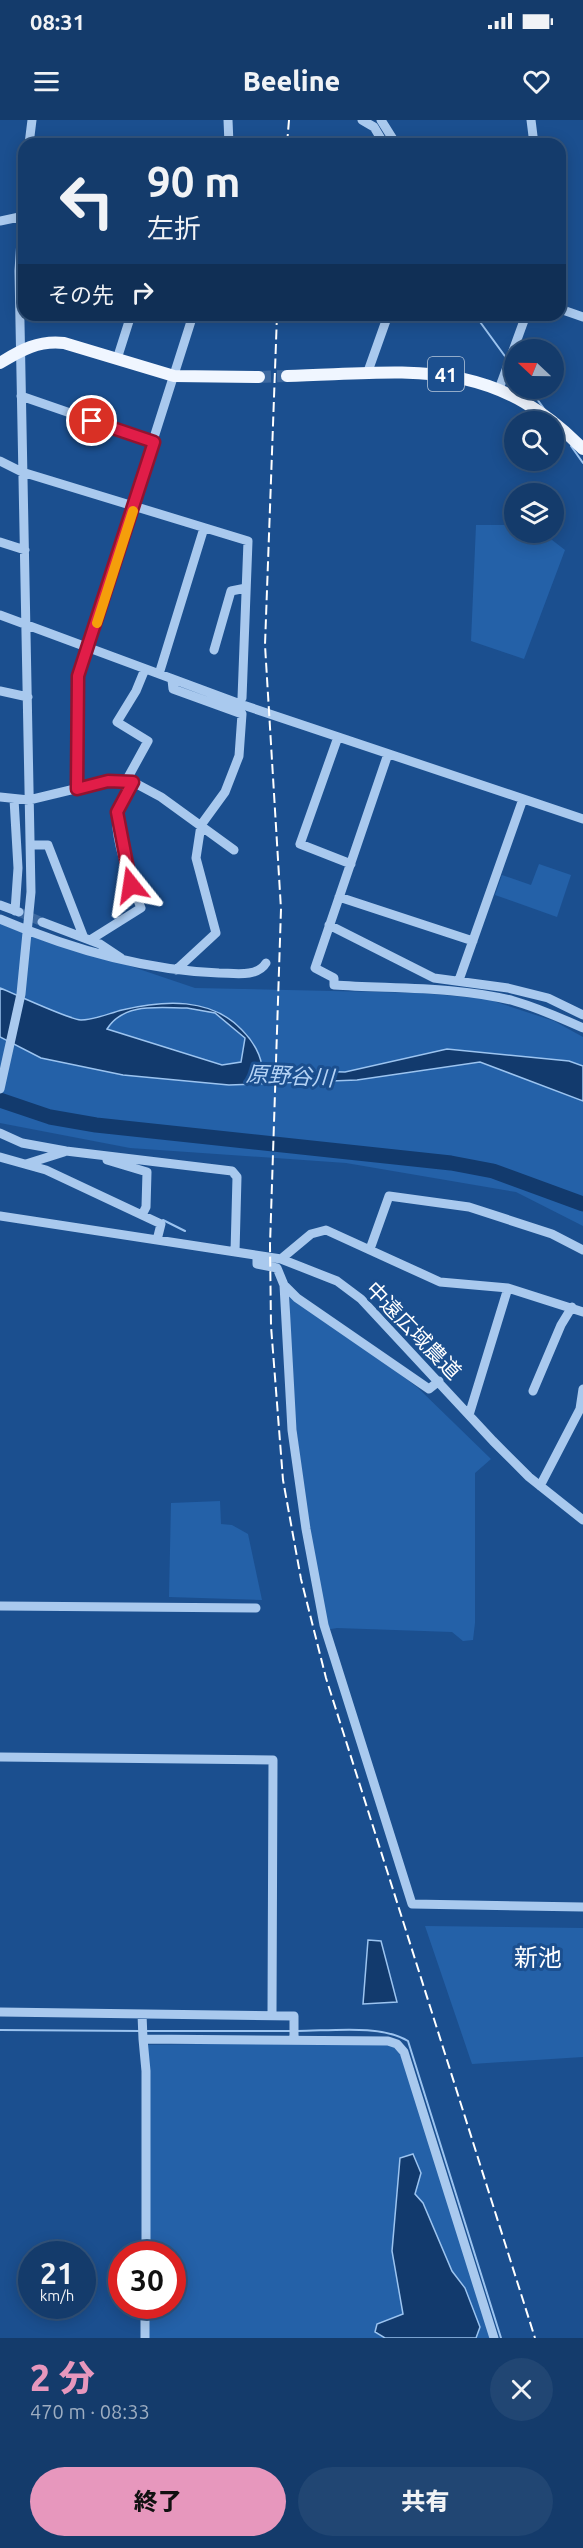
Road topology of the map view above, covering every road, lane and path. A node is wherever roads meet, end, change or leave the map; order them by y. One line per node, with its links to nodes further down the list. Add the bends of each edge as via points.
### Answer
1 (32, 120): 6 (street)
2 (228, 120): 7 (street)
3 (362, 120): 8 (street, via 374,127)
4 (381, 120): 9 (street)
5 (531, 120): 10 (street)
6 (30, 138)
7 (229, 138)
8 (380, 138)
9 (392, 138)
10 (533, 138)
11 (18, 217): 12 (street)
12 (0, 221)
13 (566, 311): 14 (street)
14 (583, 317)
15 (21, 321): 20 (street)
16 (129, 321): 21 (street)
17 (191, 321): 24 (street)
18 (386, 321): 23 (street)
19 (524, 321): 27 (street)
20 (20, 351): 21 (main road, via 51,342); 22 (main road); 28 (street)
21 (117, 359): 24 (main road)
22 (0, 363)
23 (367, 374): 25 (main road, 41); 27 (main road, 41, via 436,373)
24 (174, 376): 26 (main road); 29 (street)
25 (287, 376)
26 (259, 377)
27 (499, 389): 30 (main road, 41, via 559,425)
28 (21, 396): 29 (street); 32 (street)
29 (154, 442): 33 (street)
30 (583, 449)
31 (1, 463): 32 (street)
32 (22, 472): 33 (street); 36 (street)
33 (134, 507): 34 (street); 40 (street)
34 (204, 528): 37 (street, via 248,541); 43 (street)
35 (0, 542): 36 (street)
36 (25, 550): 39 (street)
37 (246, 588): 41 (street, via 231,591); 47 (street)
38 (0, 615): 39 (street)
39 (27, 625): 40 (street); 46 (street)
40 (89, 648): 42 (street); 51 (street, via 77,685)
41 (214, 650)
42 (145, 669): 43 (street); 50 (street, via 117,722 148,741)
43 (159, 674): 44 (street)
44 (172, 680): 48 (street); 57 (street, via 173,689 242,714 239,756 225,792)
45 (0, 691): 46 (street)
46 (28, 696): 55 (street)
47 (242, 698)
48 (338, 737): 49 (street); 60 (street, via 300,844)
49 (388, 754): 54 (street); 60 (street)
50 (130, 781): 51 (street, via 108,781); 57 (street); 67 (street, via 117,812 123,854 141,908)
51 (77, 789): 55 (street)
52 (0, 797): 53 (street)
53 (14, 799): 55 (street); 62 (street, via 17,911)
54 (523, 799): 56 (street); 68 (street)
55 (30, 800): 58 (street)
56 (583, 819)
57 (201, 825): 59 (street); 71 (street, via 196,858 216,933)
58 (30, 844): 66 (street); 67 (street, via 48,845)
59 (234, 850)
60 (351, 864): 61 (street)
61 (339, 897): 65 (street); 68 (street)
62 (0, 904)
63 (0, 919): 66 (street)
64 (42, 922): 67 (street)
65 (329, 925): 72 (street, via 434,978); 74 (street, via 315,968 334,978 334,985 502,999 556,1015)
66 (28, 931): 69 (street); 75 (street, via 21,993)
67 (87, 939): 69 (street, via 115,952)
68 (473, 940): 72 (street)
69 (126, 962): 71 (street)
70 (266, 963): 71 (street, via 256,972 238,974)
71 (176, 970)
72 (459, 980): 73 (street, via 548,998)
73 (583, 1015)
74 (583, 1028)
75 (0, 1089)
76 (0, 1133): 77 (street, via 22,1143)
77 (66, 1151): 78 (street); 80 (street)
78 (84, 1153): 81 (street, via 147,1172 146,1207); 86 (street, via 232,1171 237,1177)
79 (0, 1157): 80 (street)
80 (24, 1164): 81 (street, via 46,1170)
81 (142, 1215): 83 (street, via 161,1224)
82 (0, 1216): 83 (street, 中遠広域農道)
83 (157, 1240): 86 (street, 中遠広域農道)
84 (370, 1248): 85 (street, via 389,1196 470,1208 552,1234); 88 (street, via 334,1232 318,1230); 90 (street, via 440,1282)
85 (583, 1250)
86 (235, 1252): 87 (street, 中遠広域農道)
87 (257, 1256): 88 (street, 中遠広域農道); 89 (street, via 257,1264 277,1268)
88 (281, 1258): 93 (street, 中遠広域農道, via 348,1288)
89 (284, 1285): 93 (street, via 429,1389); 102 (street, via 292,1430 324,1625 412,1904)
90 (508, 1288): 91 (street); 96 (street)
91 (572, 1307): 92 (street); 95 (street)
92 (583, 1312)
93 (439, 1381): 96 (street, 中遠広域農道)
94 (583, 1389): 97 (street, via 580,1409)
95 (533, 1391)
96 (469, 1415): 97 (street, 中遠広域農道)
97 (540, 1486): 98 (street, 中遠広域農道)
98 (583, 1520)
99 (0, 1606): 100 (street)
100 (256, 1608)
101 (0, 1757): 105 (street, via 273,1760)
102 (583, 1907)
103 (0, 2012): 104 (street)
104 (142, 2014): 105 (street); 106 (street)
105 (272, 2015): 107 (street, via 294,2016)
106 (143, 2039): 107 (street); 108 (street, via 147,2071)
107 (294, 2040): 111 (street, via 388,2041 404,2052)
108 (146, 2241)
109 (145, 2319): 110 (street)
110 (145, 2338)
111 (494, 2338)

